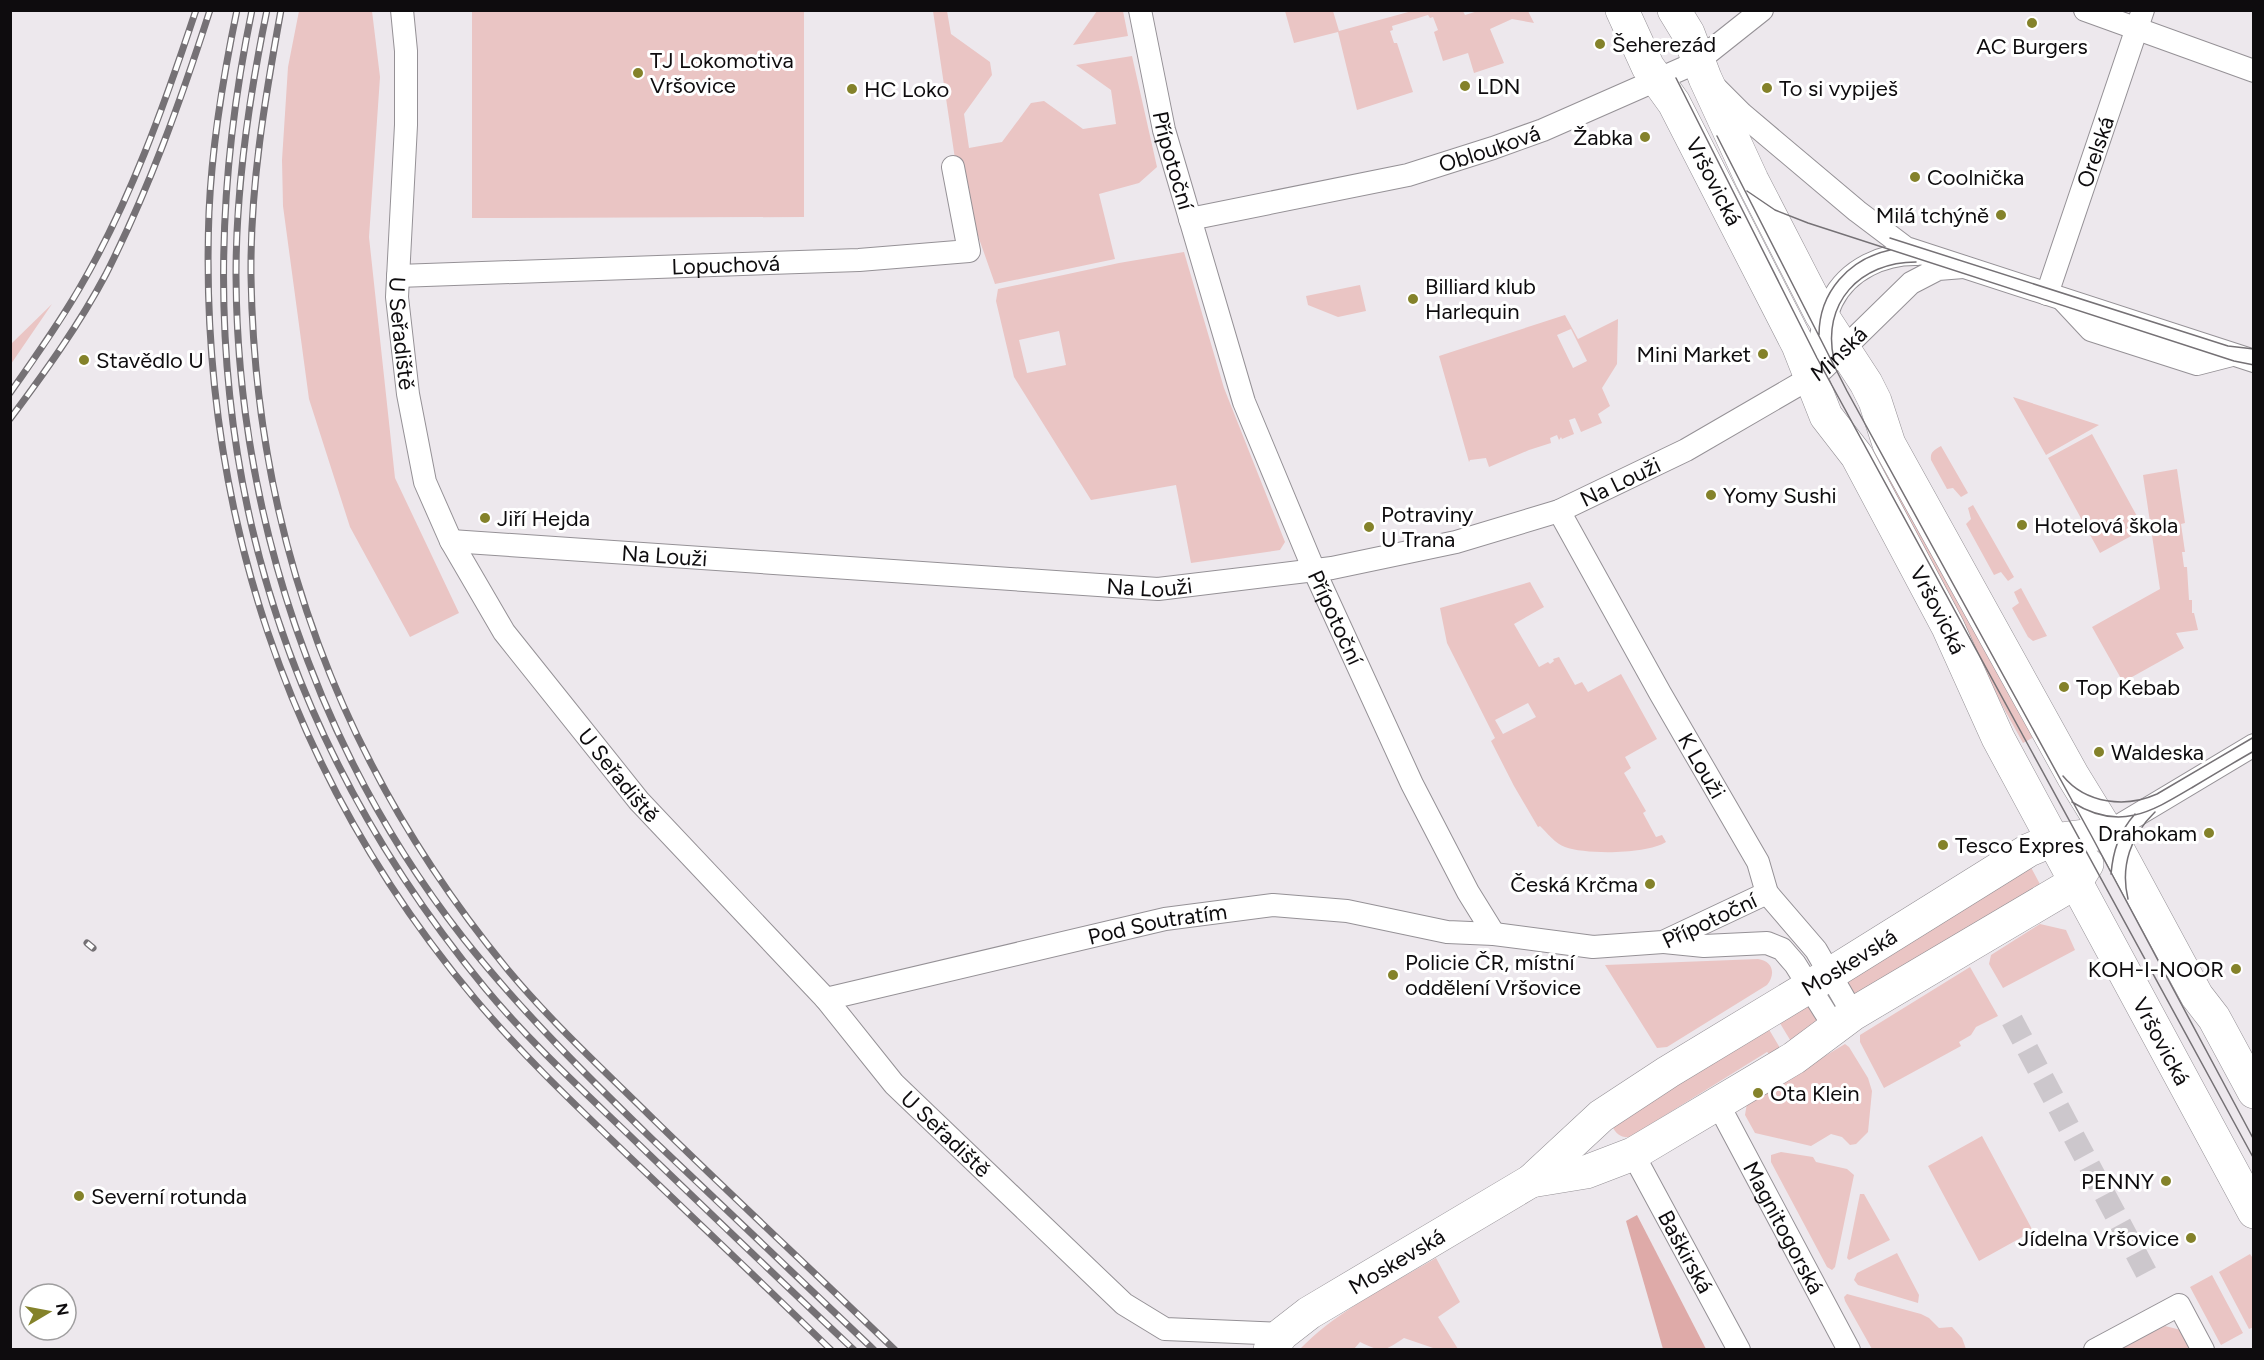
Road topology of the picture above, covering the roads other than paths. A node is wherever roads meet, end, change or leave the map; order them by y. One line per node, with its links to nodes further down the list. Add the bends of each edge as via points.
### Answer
1 (402, 10): 15 (street, U Seřadiště, via 406,125)
2 (1140, 10): 12 (street, Přípotoční, via 1164,130)
3 (1622, 10): 10 (main road, Vršovická)
4 (1674, 10): 8 (main road, Vršovická)
5 (1762, 10): 8 (street, Oblouková)
6 (2085, 10): 7 (street)
7 (2140, 20): 9 (street); 16 (street, Orelská)
8 (1702, 69): 10 (street, Oblouková); 13 (street, Minská, via 1742,114 1890,238 1906,249); 17 (main road, Vršovická, via 1752,180)
9 (2253, 71)
10 (1658, 80): 12 (street, Oblouková, via 1543,130 1408,175); 19 (main road, Vršovická, via 1729,209 1798,345)
11 (953, 167): 15 (street, Lopuchová, via 969,251 859,260)
12 (1190, 219): 22 (street, Přípotoční, via 1244,402)
13 (1926, 255): 14 (street, Minská); 17 (street, Minská, via 1887,258 1845,282 1835,296)
14 (1963, 267): 16 (street, Minská); 17 (street, Minská, via 1938,269 1911,283)
15 (398, 276): 21 (street, U Seřadiště, via 408,394 425,482)
16 (2054, 297): 18 (street, Minská, via 2091,330 2197,364)
17 (1835, 335): 19 (street, Minská); 19 (street, Minská, via 1823,369); 24 (main road, Vršovická, via 1875,401 1889,444)
18 (2243, 358)
19 (1810, 378): 20 (street, Na Louži, via 1686,450); 25 (main road, Vršovická, via 1831,425 1857,456 1948,627 1998,738)
20 (1559, 511): 22 (street, Na Louži, via 1456,542); 27 (street, K Louži, via 1758,862)
21 (451, 541): 22 (street, Na Louži, via 1158,589); 31 (street, U Seřadiště, via 504,632 639,801)
22 (1314, 570): 28 (street, Přípotoční, via 1412,784)
23 (2253, 745): 24 (street, Moskevská)
24 (2107, 832): 25 (main road, Moskevská); 26 (main road, Moskevská); 33 (main road, Vršovická)
25 (2053, 840): 26 (main road, Vršovická); 30 (main road, Moskevská, via 2029,850)
26 (2076, 882): 32 (main road, Moskevská); 38 (main road, Vršovická)
27 (1767, 893): 29 (street, Přípotoční); 30 (street, K Louži, via 1816,950)
28 (1494, 934): 29 (street, Přípotoční, via 1593,947); 31 (street, Pod Soutratím, via 1447,932 1347,911 1273,905 1165,919)
29 (1663, 942): 30 (street, via 1704,946 1767,943 1782,949 1795,964)
30 (1819, 980): 32 (street, K Louži); 35 (main road, Moskevská)
31 (826, 999): 39 (street, U Seřadiště, via 894,1084 1124,1304 1165,1329)
32 (1844, 1021): 34 (main road, Moskevská, via 1794,1058)
33 (2253, 1092)
34 (1718, 1104): 36 (main road, Moskevská); 43 (street, Magnitogorská)
35 (1601, 1116): 36 (main road, via 1599,1130 1608,1145); 37 (main road, Moskevská)
36 (1633, 1154): 37 (main road, Moskevská, via 1586,1172); 42 (street, Baškirská)
37 (1531, 1181): 40 (main road, Moskevská, via 1309,1313)
38 (2253, 1212)
39 (1213, 1330): 40 (street, U Seřadiště); 41 (street)
40 (1276, 1342)
41 (1229, 1350)
42 (1739, 1350)
43 (1849, 1350)
44 (2095, 1350): 45 (street, via 2179,1305)
45 (2203, 1350)

